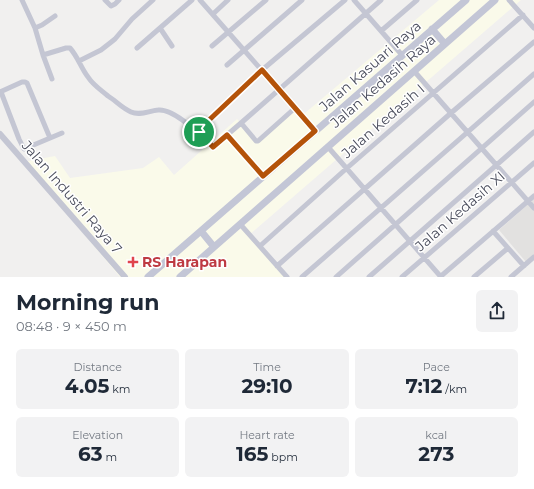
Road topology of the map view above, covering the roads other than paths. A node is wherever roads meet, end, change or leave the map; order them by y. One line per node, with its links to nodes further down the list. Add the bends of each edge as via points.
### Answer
1 (23, 0): 21 (street)
2 (105, 0): 3 (street, via 111,6)
3 (119, 0)
4 (153, 0): 35 (street, via 115,39 101,50)
5 (192, 0): 22 (street)
6 (200, 0): 18 (street)
7 (228, 0): 18 (street)
8 (266, 0): 26 (street)
9 (302, 0): 32 (street)
10 (345, 0): 37 (street)
11 (354, 0): 17 (street)
12 (381, 0): 17 (street)
13 (417, 0): 25 (street)
14 (466, 0): 24 (main road, Jalan Kasuari Raya)
15 (495, 0): 28 (main road, Jalan Kedasih Raya)
16 (509, 0): 19 (street)
17 (365, 13): 25 (street); 41 (street)
18 (212, 14): 26 (street)
19 (523, 15): 23 (street); 43 (street, Jalan Kedasih I)
20 (55, 16): 21 (street)
21 (35, 28): 33 (street)
22 (160, 28): 29 (street); 31 (street)
23 (534, 28)
24 (432, 29): 28 (main road); 34 (main road, Jalan Kasuari Raya)
25 (381, 31): 34 (street)
26 (228, 32): 30 (street); 32 (street)
27 (534, 42): 46 (street)
28 (444, 44): 38 (main road, Jalan Kedasih Raya)
29 (172, 46)
30 (212, 46)
31 (137, 48)
32 (244, 50): 36 (street); 37 (street)
33 (43, 55): 35 (street, via 68,47); 40 (street)
34 (402, 55): 48 (main road, Jalan Kasuari Raya)
35 (79, 61): 49 (street, via 92,84 126,109 136,114 164,110)
36 (227, 65)
37 (262, 70): 41 (street); 49 (street)
38 (414, 71): 43 (street); 56 (main road, Jalan Kedasih Raya)
39 (534, 74): 50 (street)
40 (52, 79)
41 (279, 90): 45 (street); 47 (street)
42 (0, 92): 55 (street, via 22,82 27,83); 55 (street, via 24,149)
43 (434, 93): 46 (street); 60 (street, Jalan Kedasih I)
44 (534, 102): 57 (street)
45 (295, 108): 47 (street, via 258,141); 48 (street)
46 (451, 113): 50 (street); 63 (street)
47 (241, 123): 54 (street)
48 (315, 131): 61 (main road, Jalan Kasuari Raya)
49 (199, 132): 54 (street, via 213,147)
50 (468, 132): 57 (street); 66 (street)
51 (534, 132): 59 (street)
52 (62, 133): 55 (street)
53 (0, 134): 80 (street, Jalan Industri Raya 7)
54 (227, 135): 61 (street)
55 (50, 138)
56 (328, 147): 60 (street); 68 (main road, Jalan Kedasih Raya)
57 (482, 148): 59 (street); 69 (street)
58 (534, 163): 62 (street, Jalan Kedasih XI)
59 (496, 165): 62 (street); 72 (street)
60 (347, 168): 63 (street); 73 (street, Jalan Kedasih I)
61 (263, 176): 70 (main road, Jalan Kasuari Raya)
62 (512, 182): 65 (street); 77 (street, Jalan Kedasih XI)
63 (365, 190): 66 (street); 78 (street)
64 (534, 196): 65 (street)
65 (528, 201): 67 (street); 71 (street)
66 (381, 208): 69 (street); 84 (street)
67 (534, 208)
68 (240, 224): 73 (street); 74 (main road, Jalan Kedasih Raya)
69 (396, 224): 72 (street); 85 (street)
70 (201, 231): 74 (main road); 81 (main road, Jalan Kasuari Raya)
71 (493, 231): 75 (street); 88 (street)
72 (410, 241): 77 (street); 86 (street)
73 (260, 246): 78 (street)
74 (214, 247): 82 (main road, Jalan Kedasih Raya)
75 (508, 248): 79 (street); 89 (street)
76 (534, 257): 79 (street)
77 (424, 258): 87 (street, Jalan Kedasih XI); 88 (street)
78 (278, 266): 83 (street)
79 (524, 266): 90 (street)
80 (125, 277)
81 (148, 277)
82 (180, 277)
83 (287, 277)
84 (302, 277)
85 (336, 277)
86 (369, 277)
87 (402, 277)
88 (441, 277)
89 (474, 277)
90 (511, 277)

